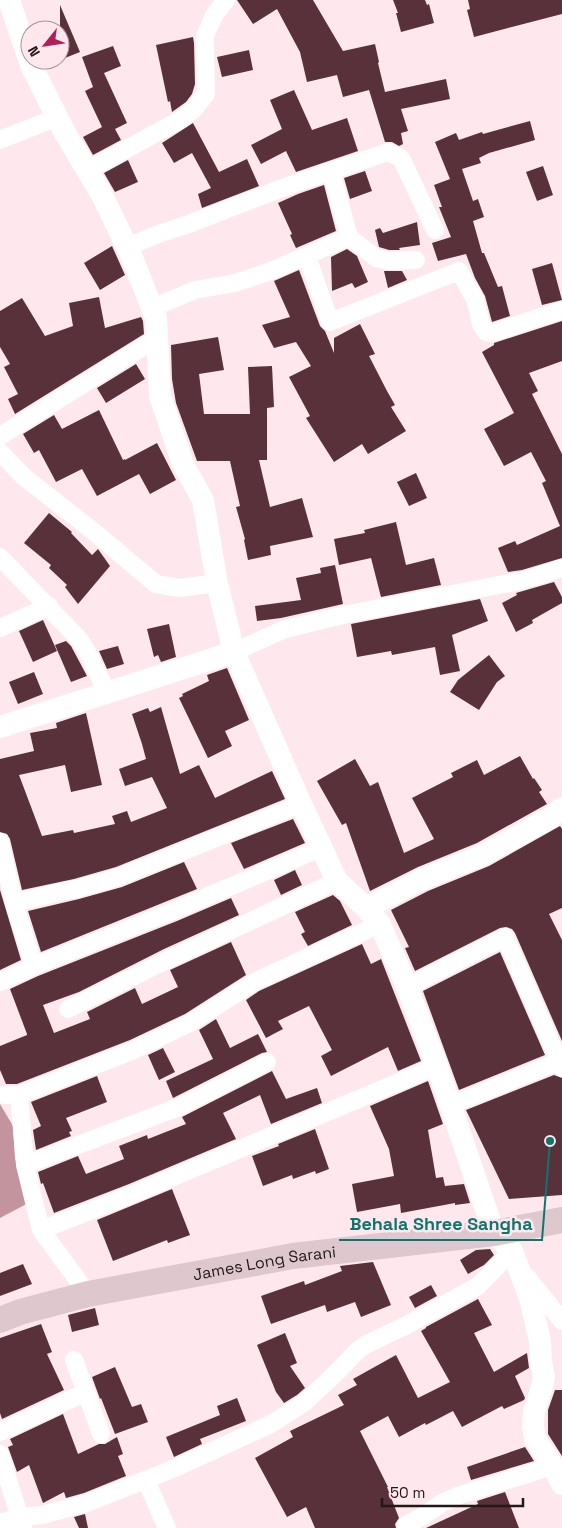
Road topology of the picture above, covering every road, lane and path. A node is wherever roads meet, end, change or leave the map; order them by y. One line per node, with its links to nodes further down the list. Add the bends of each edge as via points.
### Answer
1 (9, 0): 3 (street, via 32,65)
2 (226, 0): 5 (street, via 214,14 205,36 206,94 180,120)
3 (58, 117): 4 (street); 5 (street)
4 (0, 140)
5 (88, 170): 9 (street)
6 (331, 171): 7 (street, via 388,152 401,158); 8 (street); 9 (street)
7 (435, 230)
8 (349, 237): 10 (street); 11 (street, via 376,258)
9 (127, 247): 12 (street)
10 (307, 256): 12 (street, via 235,283 195,290); 13 (street, via 330,322 459,271 475,299 486,332 492,334)
11 (416, 260)
12 (151, 306): 14 (street, via 156,318)
13 (562, 310)
14 (157, 338): 15 (street); 19 (street, via 160,396 183,464 203,500)
15 (0, 436)
16 (0, 452): 19 (street, via 24,477 156,584 180,588)
17 (2, 562): 20 (street)
18 (562, 568): 22 (street, via 525,580 285,629)
19 (216, 583): 22 (street)
20 (49, 606): 21 (street); 23 (street, via 86,647)
21 (0, 628)
22 (234, 652): 23 (street); 25 (street)
23 (107, 693): 24 (street)
24 (0, 727)
25 (301, 804): 28 (street); 30 (street, via 119,877)
26 (562, 808): 31 (street, via 550,818 482,855 423,879)
27 (0, 842): 30 (street)
28 (321, 848): 29 (street); 32 (street)
29 (336, 881): 31 (street); 35 (street)
30 (14, 903): 32 (street)
31 (373, 916): 34 (street); 40 (street, via 254,982 190,1023 134,1050 11,1095)
32 (34, 966): 33 (street)
33 (0, 982)
34 (407, 987): 37 (street, via 505,936); 38 (street)
35 (68, 1009)
36 (267, 1062): 40 (street, via 179,1107)
37 (561, 1063): 39 (street)
38 (437, 1066): 39 (street); 42 (street)
39 (451, 1105): 43 (street)
40 (25, 1165): 42 (street)
41 (562, 1220): 43 (main road, James Long Sarani)
42 (41, 1230): 44 (street)
43 (508, 1250): 44 (main road, James Long Sarani, via 293,1256); 46 (street); 52 (street, via 530,1298 540,1340 544,1376 534,1412 535,1439); 53 (street, via 478,1286 365,1345 304,1403 271,1424)
44 (88, 1294): 45 (main road, James Long Sarani)
45 (0, 1320)
46 (562, 1321)
47 (74, 1360): 48 (street)
48 (86, 1392): 49 (street); 50 (street)
49 (0, 1432)
50 (102, 1434)
51 (0, 1454): 55 (street)
52 (559, 1477): 56 (street, via 460,1495)
53 (146, 1480): 55 (street); 57 (street)
54 (0, 1523): 55 (street)
55 (22, 1523)
56 (406, 1525)
57 (167, 1528)

